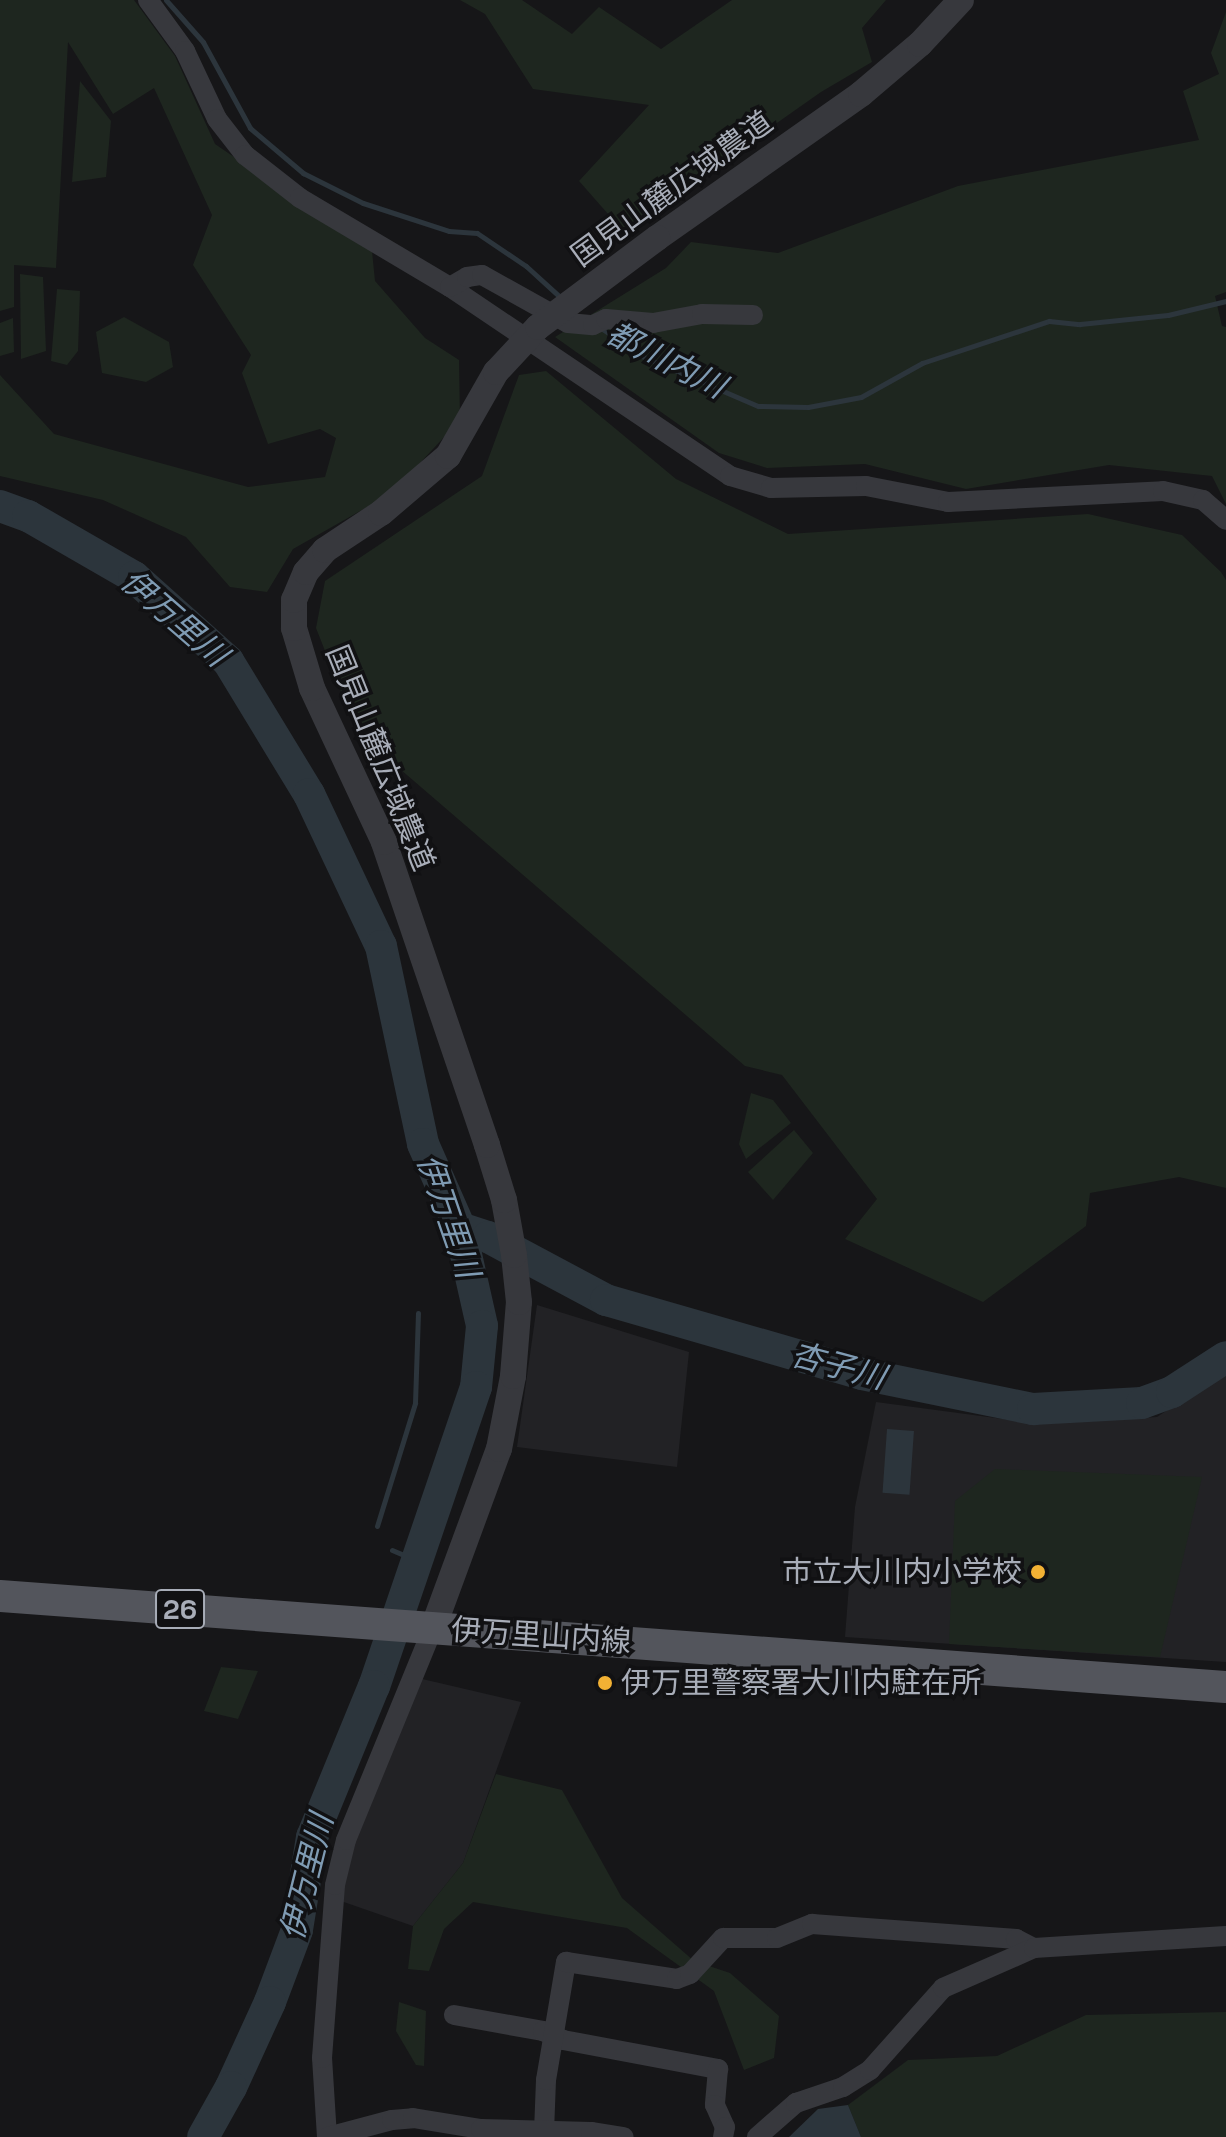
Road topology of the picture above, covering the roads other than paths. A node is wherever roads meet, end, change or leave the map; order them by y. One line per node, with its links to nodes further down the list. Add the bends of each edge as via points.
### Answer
1 (148, 0): 3 (street, via 185,51 217,119 245,155 300,198)
2 (961, 0): 5 (street, 国見山麓広域農道, bridge, via 861,94)
3 (450, 287): 4 (street, via 482,275 568,323); 5 (street)
4 (753, 315)
5 (531, 334): 6 (street, via 730,476 771,488 866,486 948,502 1163,491 1203,500); 8 (street, 国見山麓広域農道, via 496,372 448,456 381,513 325,550 306,572 294,600 294,628 312,688 384,842 504,1200 519,1302 513,1376 499,1449)
6 (1226, 520)
7 (0, 1596): 8 (main road, 伊万里山内線 / 26)
8 (430, 1627): 9 (main road, 伊万里山内線 / 26); 15 (street, via 346,1840 335,1885 322,2058)
9 (1226, 1687)
10 (1226, 1936): 11 (street)
11 (1034, 1948): 13 (street, via 1016,1939 812,1924 777,1938 723,1938 690,1974 677,1979 566,1962); 18 (street, via 943,1988 870,2070 843,2087 796,2103)
12 (454, 2015): 13 (street)
13 (554, 2036): 14 (street); 17 (street, via 718,2069 715,2105 725,2127)
14 (544, 2132): 15 (street, via 413,2118); 16 (street)
15 (328, 2137)
16 (624, 2137)
17 (723, 2137)
18 (757, 2137)

